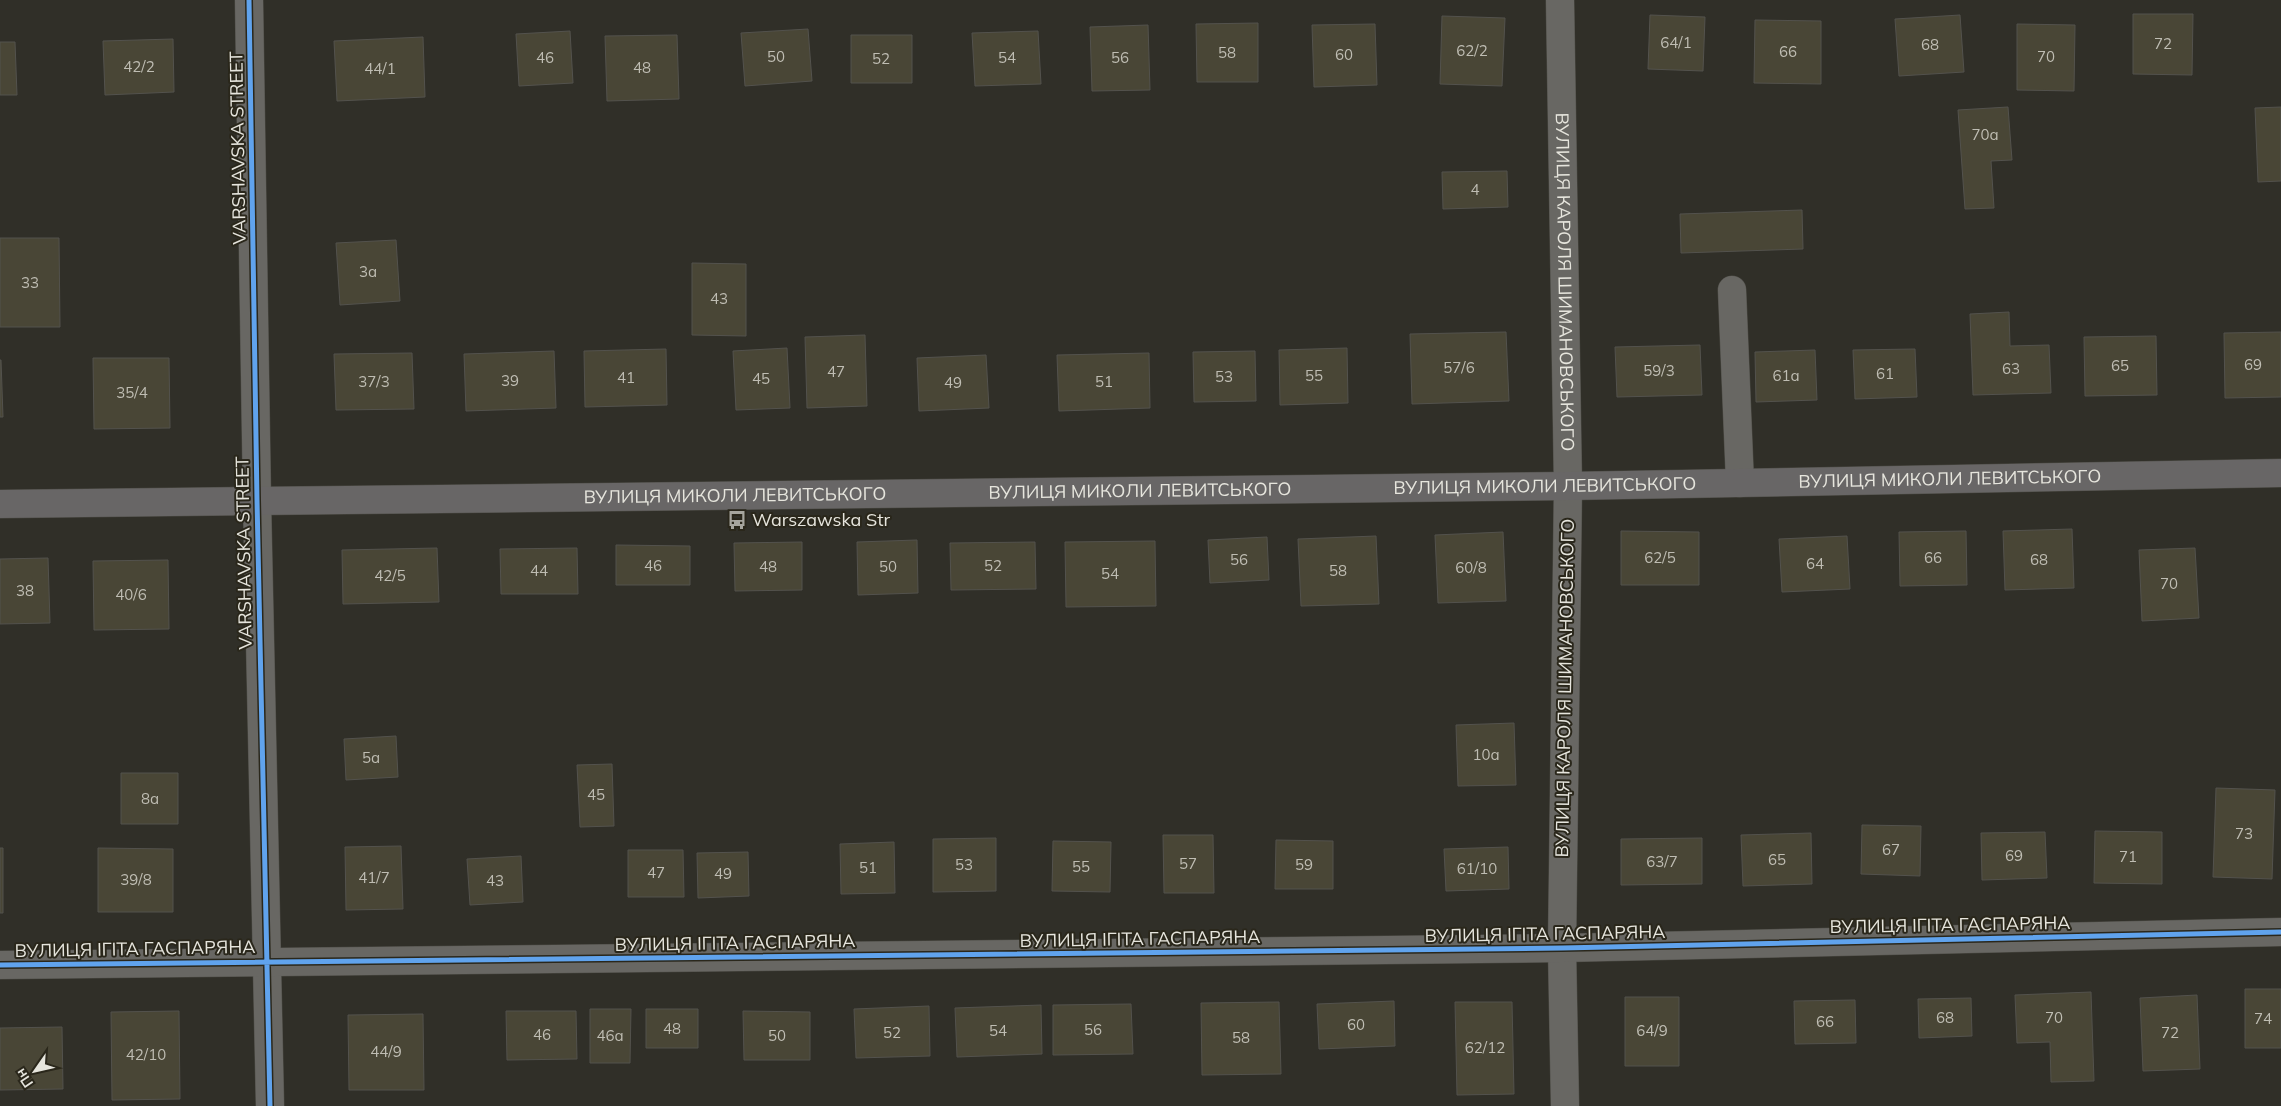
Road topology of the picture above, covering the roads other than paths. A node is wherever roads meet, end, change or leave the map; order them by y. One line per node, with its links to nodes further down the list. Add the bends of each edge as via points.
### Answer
1 (249, 0): 7 (street, VARSHAVSKA STREET)
2 (1560, 0): 6 (street, ВУЛИЦЯ КАРОЛЯ ШИМАНОВСЬКОГО)
3 (1732, 290): 5 (street)
4 (2281, 473): 5 (main road, ВУЛИЦЯ МИКОЛИ ЛЕВИТСЬКОГО)
5 (1740, 483): 6 (main road, ВУЛИЦЯ МИКОЛИ ЛЕВИТСЬКОГО)
6 (1568, 486): 7 (main road, ВУЛИЦЯ МИКОЛИ ЛЕВИТСЬКОГО); 10 (street, ВУЛИЦЯ КАРОЛЯ ШИМАНОВСЬКОГО)
7 (257, 500): 8 (main road, ВУЛИЦЯ МИКОЛИ ЛЕВИТСЬКОГО); 11 (street, VARSHAVSKA STREET)
8 (0, 504)
9 (2281, 932): 10 (street, ВУЛИЦЯ ІГІТА ГАСПАРЯНА)
10 (1562, 948): 11 (street, ВУЛИЦЯ ІГІТА ГАСПАРЯНА); 14 (street, ВУЛИЦЯ КАРОЛЯ ШИМАНОВСЬКОГО)
11 (267, 962): 12 (street, ВУЛИЦЯ ІГІТА ГАСПАРЯНА); 13 (street, VARSHAVSKA STREET)
12 (0, 965)
13 (270, 1106)
14 (1565, 1106)

